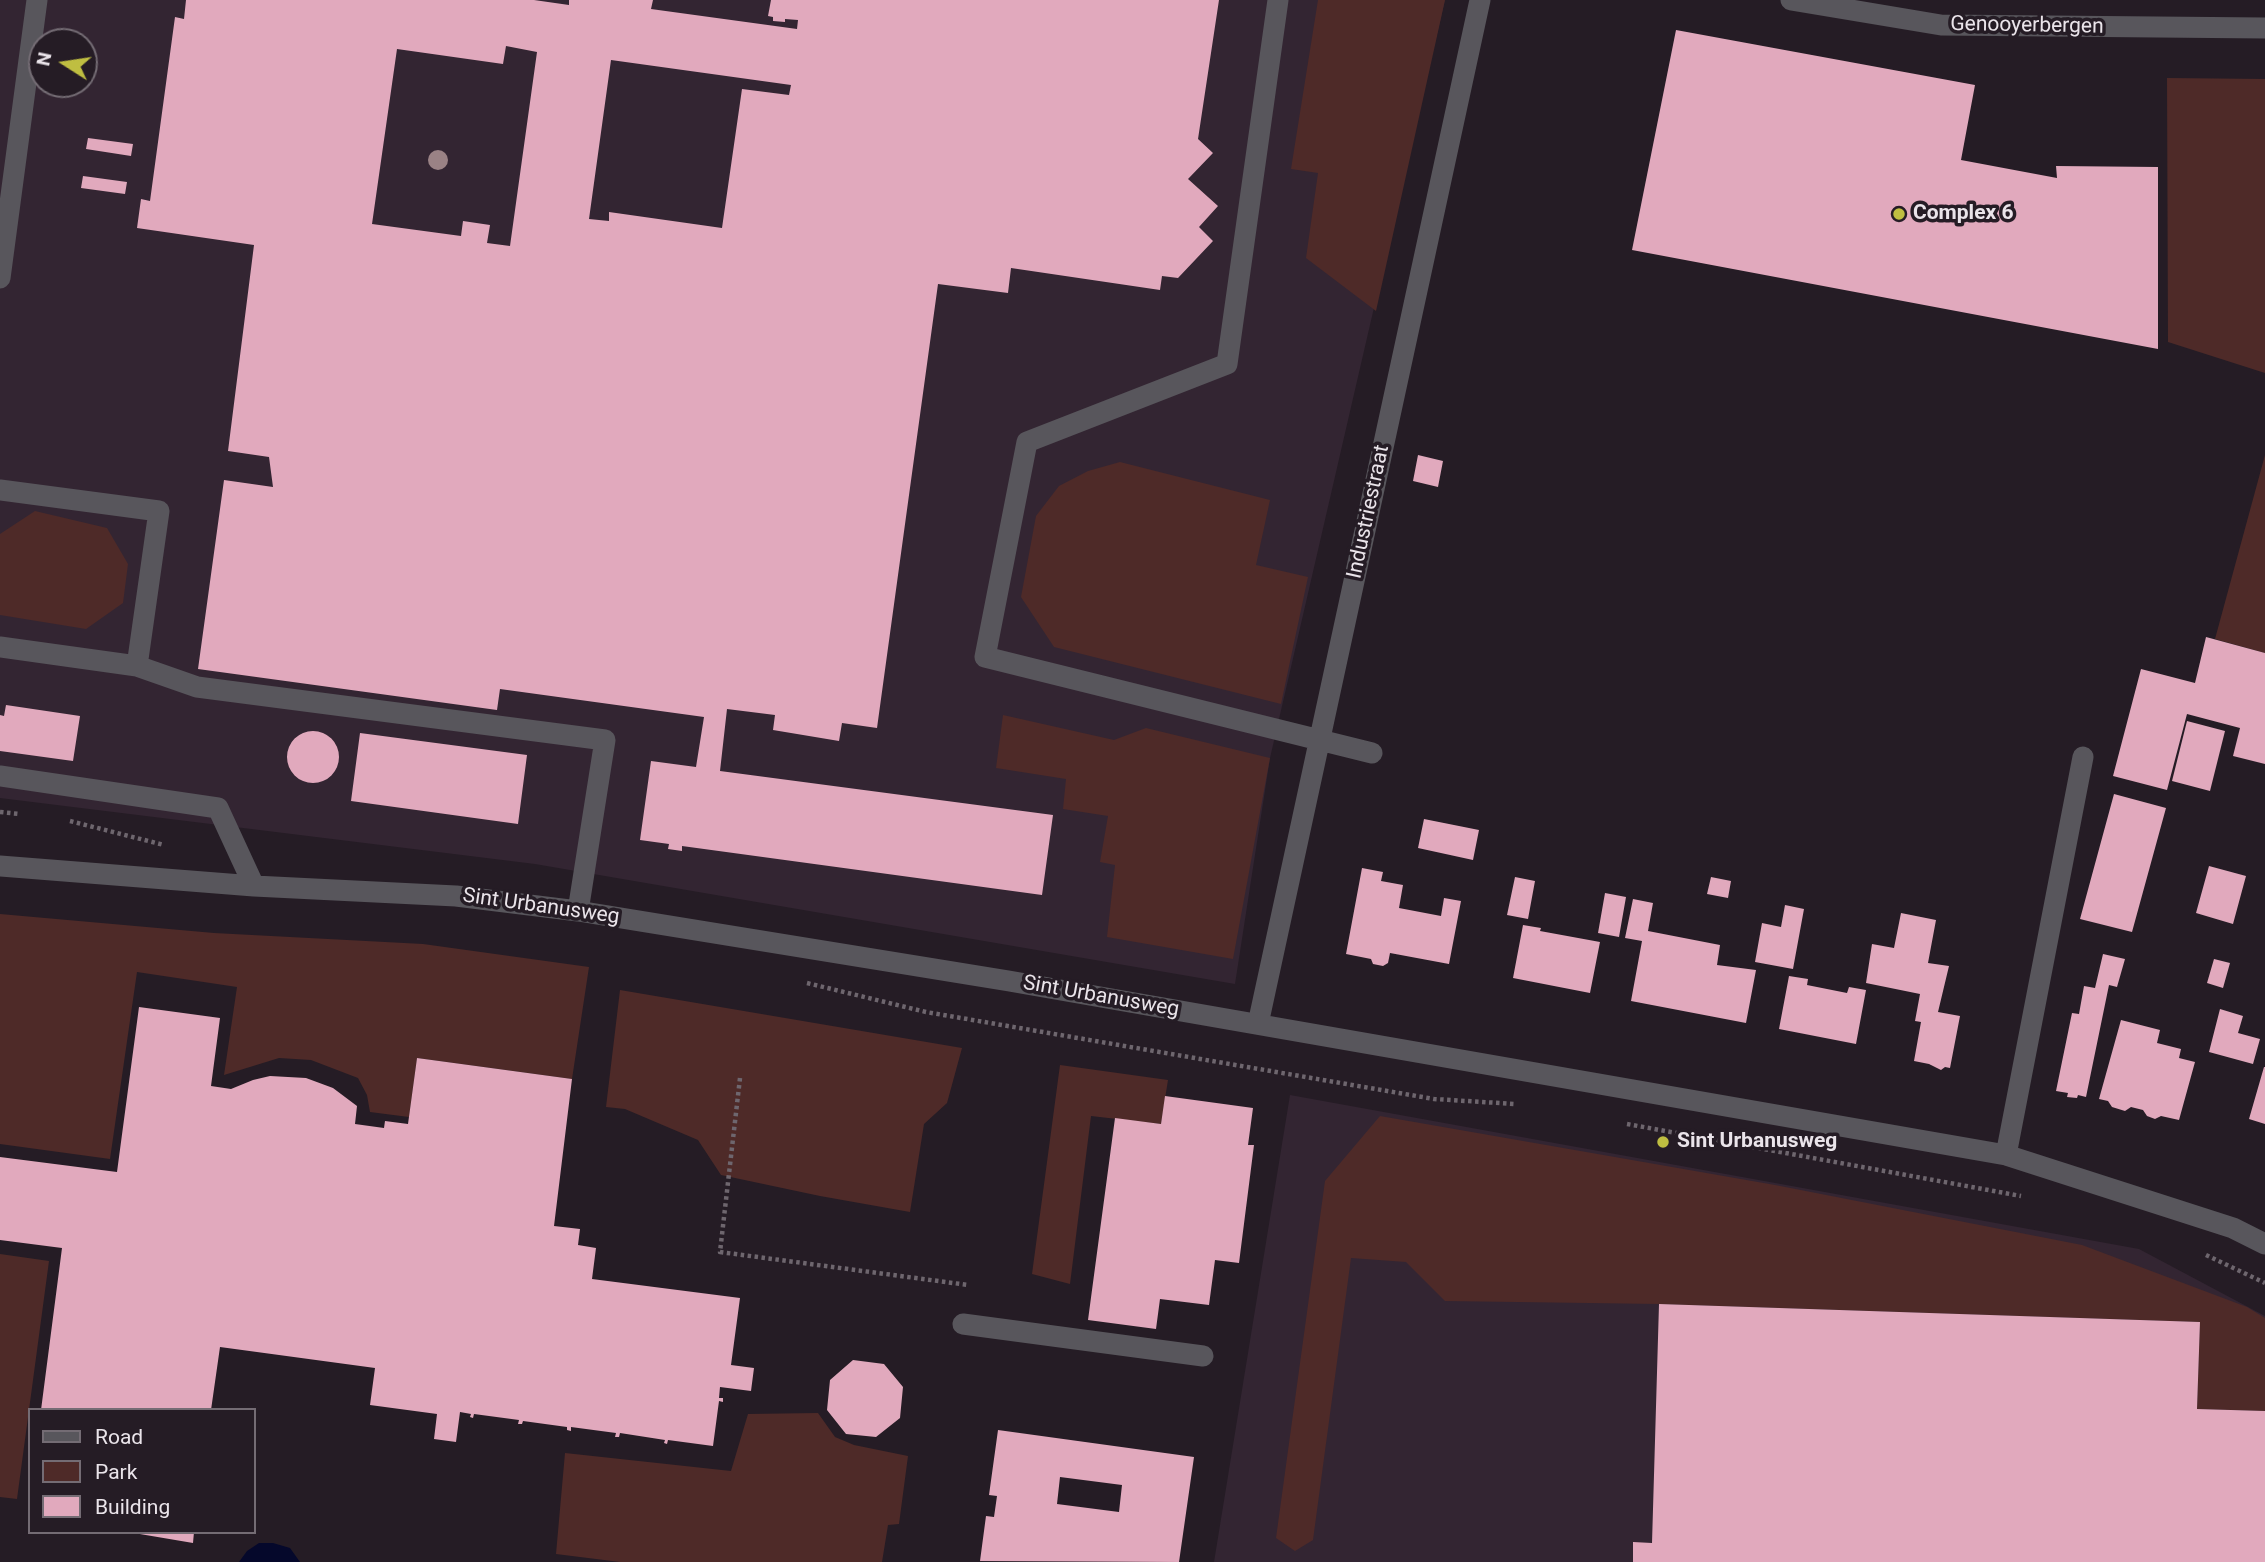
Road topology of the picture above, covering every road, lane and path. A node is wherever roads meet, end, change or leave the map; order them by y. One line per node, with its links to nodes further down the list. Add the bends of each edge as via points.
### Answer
1 (37, 0): 6 (street)
2 (1278, 0): 10 (street, via 1227,364 1027,442 985,657)
3 (1480, 0): 10 (street, Industriestraat)
4 (1791, 0): 5 (street, Genooyerbergen, via 1941,25)
5 (2265, 29)
6 (0, 278)
7 (0, 490): 9 (street, via 159,511)
8 (0, 647): 9 (street)
9 (137, 666): 16 (street, via 197,687 605,740)
10 (1319, 741): 11 (street); 18 (street, Industriestraat)
11 (1372, 753)
12 (2082, 757): 22 (street)
13 (0, 776): 15 (street, via 218,808)
14 (0, 866): 15 (street, Sint Urbanusweg)
15 (254, 886): 16 (street, Sint Urbanusweg, via 456,896)
16 (578, 911): 18 (street, Sint Urbanusweg)
17 (806, 983): 20 (path, Sint Urbanusweg, via 926,1012 1434,1099)
18 (1258, 1024): 22 (street, Sint Urbanusweg)
19 (740, 1078): 27 (path, via 720,1252)
20 (1518, 1104)
21 (1626, 1124): 23 (path)
22 (2006, 1155): 24 (street, Sint Urbanusweg, via 2233,1228)
23 (2033, 1198)
24 (2265, 1244)
25 (2196, 1252): 26 (path)
26 (2265, 1283)
27 (968, 1285)
28 (963, 1324): 29 (street)
29 (1203, 1356)

